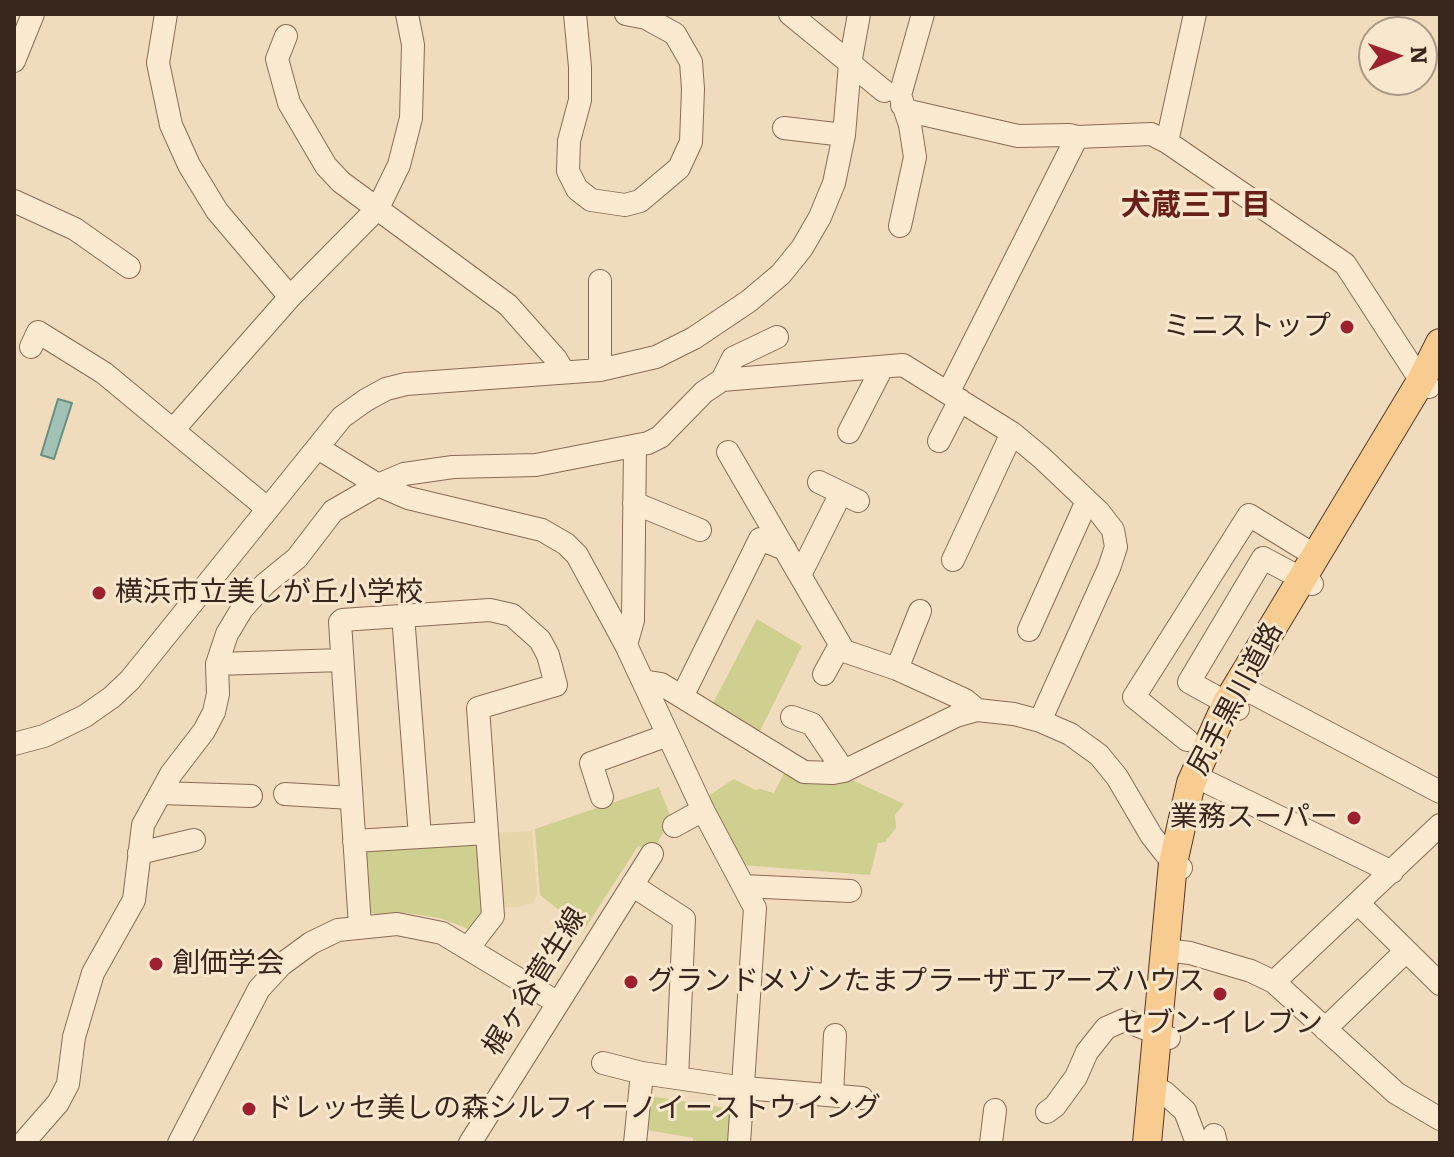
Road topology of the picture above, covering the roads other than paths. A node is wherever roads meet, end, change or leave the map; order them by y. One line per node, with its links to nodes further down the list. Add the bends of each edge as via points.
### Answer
1 (33, 14): 11 (street)
2 (166, 14): 23 (street, via 158,63 171,125 217,211)
3 (407, 14): 19 (street, via 413,45 411,118 399,165)
4 (575, 14): 5 (street, via 580,100 569,141 568,171 577,189 591,200 625,205 640,201 679,168 691,142 693,89 691,62 675,34)
5 (626, 14)
6 (790, 14): 12 (street)
7 (859, 14): 12 (street)
8 (923, 14): 13 (street, via 900,95)
9 (1195, 14): 17 (street)
10 (286, 36): 19 (street, via 277,59 289,103 326,166)
11 (14, 61)
12 (850, 64): 13 (street); 15 (street)
13 (893, 98): 16 (street, via 909,111 1018,136); 20 (street, via 910,125 915,157)
14 (784, 128): 15 (street)
15 (844, 135): 28 (street, via 820,217 781,274 694,338 656,357)
16 (1077, 137): 17 (street, via 1151,134); 32 (street)
17 (1167, 142): 30 (street, via 1345,264)
18 (14, 201): 21 (street, via 75,229)
19 (378, 208): 23 (street); 29 (street, via 508,305)
20 (900, 226)
21 (129, 267)
22 (600, 281): 28 (street)
23 (290, 297): 33 (street)
24 (777, 337): 31 (street, via 733,358)
25 (1440, 343): 30 (main road, 尻手黒川道路)
26 (31, 347): 33 (street, via 38,332 104,373)
27 (882, 368): 31 (street); 32 (street, via 903,365); 34 (street)
28 (600, 370): 29 (street)
29 (564, 372): 38 (street, via 386,389 342,417)
30 (1430, 378): 48 (main road, 尻手黒川道路)
31 (722, 380): 37 (street, via 660,437)
32 (954, 397): 35 (street); 36 (street)
33 (173, 430): 44 (street)
34 (849, 432)
35 (1012, 433): 42 (street); 47 (street)
36 (939, 441)
37 (635, 446): 41 (street, via 536,465 404,474); 43 (street)
38 (318, 448): 41 (street); 44 (street)
39 (728, 452): 46 (street)
40 (819, 482): 49 (street, via 849,497)
41 (378, 485): 53 (street, via 408,498 542,530 566,544); 56 (street, via 333,511 297,558 242,609)
42 (1087, 501): 52 (street); 64 (street, via 1113,530 1116,547)
43 (634, 503): 45 (street); 53 (street, via 633,620)
44 (268, 509): 67 (street, via 112,697 60,730)
45 (700, 530)
46 (785, 549): 49 (street); 60 (street, via 760,539)
47 (953, 560)
48 (1309, 572): 61 (main road, 尻手黒川道路); 61 (street, via 1263,558 1189,682); 66 (street, via 1249,515 1134,697)
49 (800, 575): 54 (street)
50 (920, 611): 57 (street)
51 (403, 615): 55 (street, via 342,620); 79 (street, via 490,610 512,615 540,640 548,655 556,685 478,708); 80 (street)
52 (1029, 630)
53 (626, 645): 59 (street)
54 (840, 645): 57 (street); 58 (street)
55 (342, 660): 56 (street); 75 (street)
56 (217, 664): 71 (street, via 214,712)
57 (897, 669): 62 (street)
58 (824, 674)
59 (643, 681): 60 (street, via 661,684); 65 (street)
60 (682, 697): 68 (street, via 804,772)
61 (1238, 701): 69 (main road, 尻手黒川道路); 70 (street); 85 (main road, 尻手黒川道路, via 1191,783)
62 (977, 710): 64 (street); 68 (street)
63 (807, 718): 68 (street)
64 (1040, 721): 85 (street, via 1099,755 1151,835)
65 (668, 735): 74 (street, via 591,763); 76 (street)
66 (1187, 740)
67 (14, 744)
68 (844, 771)
69 (1205, 781): 85 (main road, 尻手黒川道路); 86 (street)
70 (1440, 792)
71 (161, 793): 73 (street); 83 (street, via 143,825)
72 (285, 794): 75 (street)
73 (251, 796)
74 (602, 797)
75 (351, 798): 82 (street)
76 (703, 810): 78 (street); 88 (street)
77 (1440, 825): 86 (street)
78 (674, 826)
79 (487, 833): 80 (street); 92 (street, via 493,916)
80 (420, 837): 82 (street)
81 (194, 840): 83 (street)
82 (354, 841): 91 (street)
83 (139, 853): 113 (street, via 134,900 93,973 74,1037 68,1084)
84 (652, 854): 87 (street, 梶ヶ谷菅生線)
85 (1180, 867): 93 (main road, 尻手黒川道路)
86 (1392, 872): 90 (street)
87 (632, 885): 97 (street, 梶ヶ谷菅生線); 103 (street, via 684,919)
88 (743, 886): 89 (street); 104 (street, via 755,908)
89 (850, 891)
90 (1358, 903): 94 (street); 95 (street)
91 (360, 926): 92 (street, via 421,927); 114 (street, via 311,943 259,989)
92 (469, 947): 97 (street)
93 (1172, 950): 95 (street); 100 (main road, 尻手黒川道路)
94 (1406, 951): 96 (street); 98 (street)
95 (1274, 982): 98 (street)
96 (1440, 984)
97 (558, 1003): 115 (street, 梶ヶ谷菅生線)
98 (1325, 1029): 110 (street, via 1396,1093)
99 (835, 1035): 106 (street)
100 (1163, 1036): 105 (main road, 尻手黒川道路); 109 (street, via 1124,1020 1106,1028); 119 (main road, 尻手黒川道路)
101 (603, 1063): 102 (street)
102 (642, 1073): 103 (street); 116 (street)
103 (677, 1078): 104 (street)
104 (745, 1088): 106 (street); 117 (street)
105 (1164, 1092): 112 (street); 120 (main road, 尻手黒川道路)
106 (832, 1095): 107 (street)
107 (862, 1098)
108 (995, 1110): 118 (street)
109 (1047, 1112)
110 (1440, 1119)
111 (14, 1140): 113 (street)
112 (1209, 1140)
113 (22, 1143)
114 (179, 1143)
115 (470, 1143)
116 (635, 1143)
117 (739, 1143)
118 (991, 1143)
119 (1147, 1143)
120 (1160, 1143)

